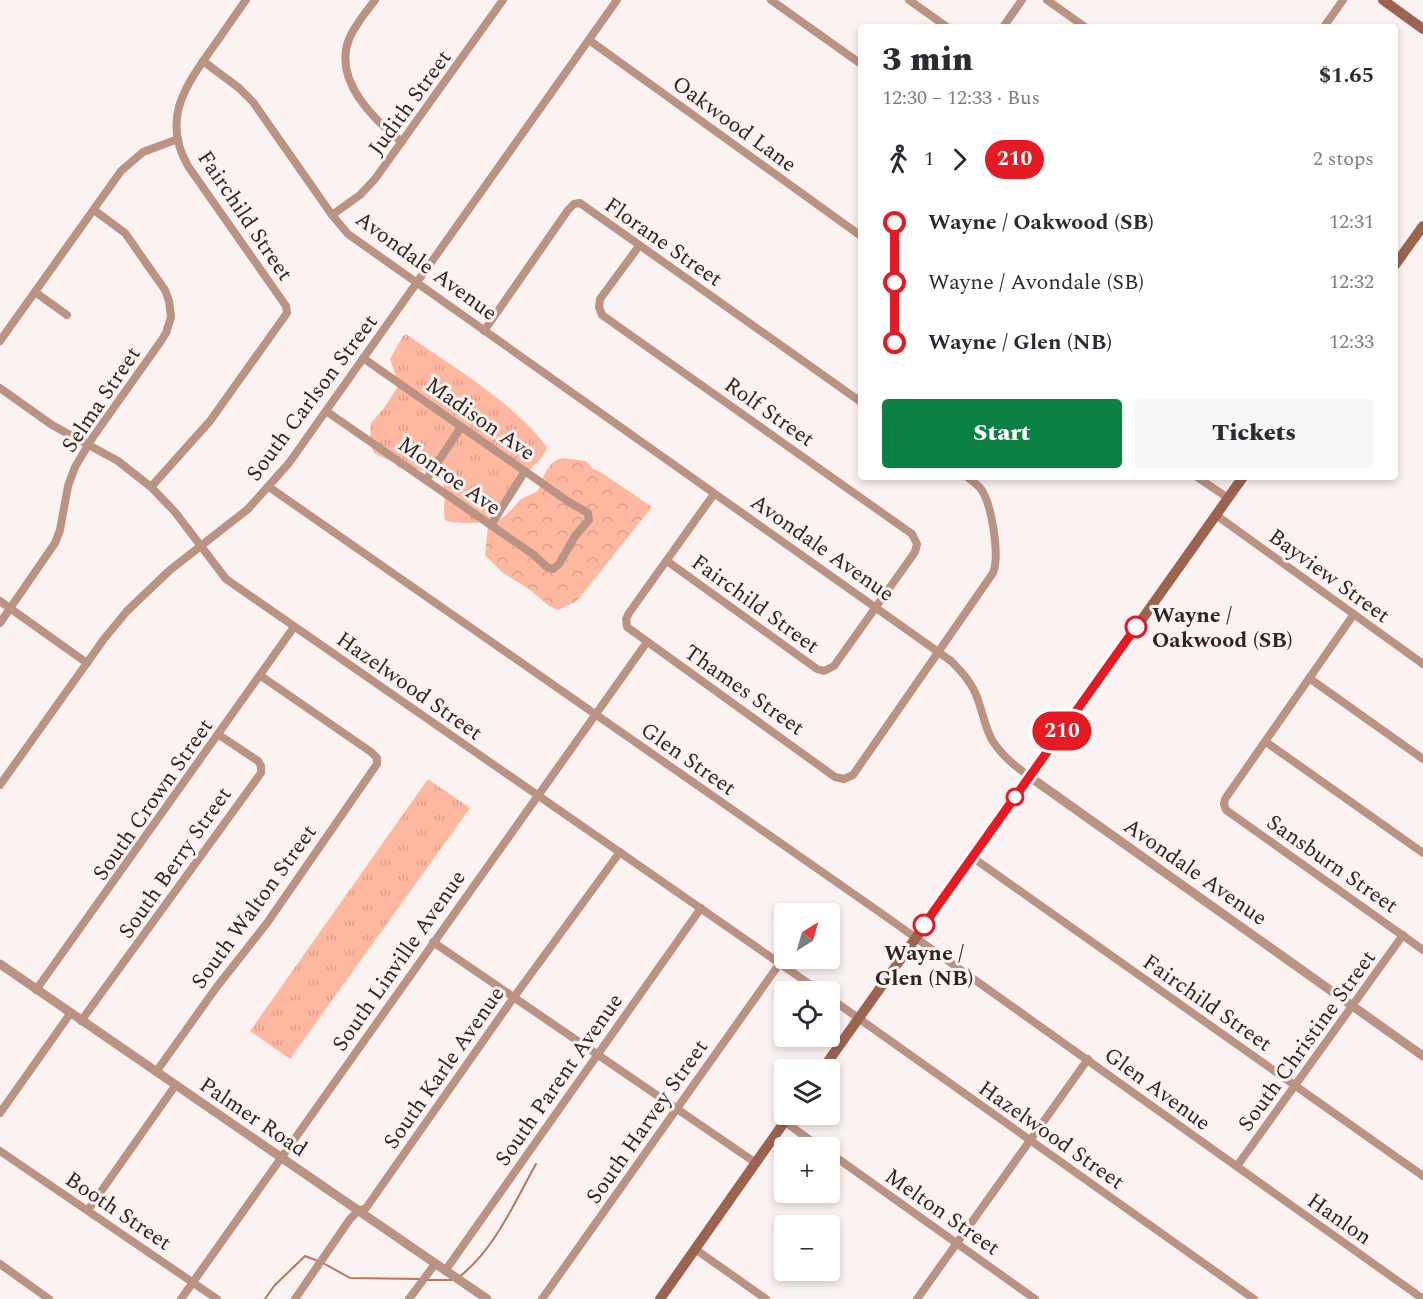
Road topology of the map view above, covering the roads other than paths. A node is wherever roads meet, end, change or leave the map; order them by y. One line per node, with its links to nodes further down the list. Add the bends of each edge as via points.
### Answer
1 (246, 0): 17 (street)
2 (375, 0): 20 (street, via 349,39 347,72 369,112)
3 (503, 0): 20 (street, Judith Street)
4 (617, 0): 16 (street, South Carlson Street)
5 (771, 0): 18 (street)
6 (909, 0): 11 (street)
7 (1022, 0): 12 (street)
8 (1047, 0): 13 (street)
9 (1343, 0): 14 (street)
10 (1383, 0): 15 (main road)
11 (943, 24)
12 (1004, 24)
13 (1081, 24)
14 (1326, 24)
15 (1423, 29)
16 (589, 40): 24 (street, Oakwood Lane); 27 (street, South Carlson Street)
17 (203, 61): 19 (street, via 181,98 176,119); 22 (street, Avondale Avenue, via 253,102)
18 (858, 62)
19 (178, 139): 21 (street, via 135,158); 43 (street, Fairchild Street, via 188,166 287,310 222,407)
20 (402, 142): 22 (street, Judith Street, via 368,186)
21 (94, 210): 28 (street); 37 (street, Selma Street, via 130,239 165,290 171,317 161,341)
22 (332, 215): 27 (street, Avondale Avenue, via 348,234)
23 (1423, 226): 26 (main road)
24 (858, 234)
25 (639, 246): 30 (street, Florane Street, via 584,206 574,204); 34 (street, Florane Street); 54 (street, Rolf Street, via 600,299 602,315 914,536 915,552)
26 (1398, 261)
27 (416, 284): 30 (street, Avondale Avenue); 32 (street, South Carlson Street)
28 (34, 292): 29 (street); 31 (street)
29 (67, 315)
30 (484, 332): 45 (street, Avondale Avenue)
31 (0, 341)
32 (363, 358): 35 (street, South Carlson Street); 36 (street, Madison Ave)
33 (0, 388): 37 (street, Hazelwood Street)
34 (858, 400)
35 (326, 411): 39 (street, Monroe Ave); 44 (street, South Carlson Street)
36 (461, 427): 38 (street, Madison Ave); 39 (street)
37 (88, 445): 43 (street, Hazelwood Street); 53 (street, Selma Street, via 68,486 55,543)
38 (525, 471): 48 (street); 51 (street, Madison Ave, via 588,513 589,520)
39 (426, 480): 48 (street, Monroe Ave)
40 (971, 480): 59 (street, via 986,497 996,567)
41 (1201, 480): 46 (street)
42 (1241, 480): 46 (main road)
43 (151, 487): 49 (street, Hazelwood Street)
44 (269, 487): 49 (street, South Carlson Street); 64 (street, Glen Street)
45 (714, 494): 50 (street, Thames Street); 54 (street, Avondale Avenue)
46 (1228, 498): 47 (main road)
47 (1216, 515): 55 (street, Bayview Street); 68 (main road)
48 (490, 525): 51 (street, Monroe Ave)
49 (201, 546): 57 (street, Hazelwood Street, via 221,576); 60 (street, South Carlson Street, via 140,598)
50 (667, 561): 54 (street, Fairchild Street, via 817,669 834,666); 58 (street, Thames Street, via 626,619 629,629)
51 (553, 568)
52 (0, 601): 53 (street)
53 (10, 608): 56 (street, Selma Street); 60 (street)
54 (875, 608): 59 (street, Avondale Avenue)
55 (1354, 614): 61 (street, Bayview Street); 63 (street)
56 (0, 623)
57 (294, 627): 62 (street, South Crown Street); 70 (street, Hazelwood Street)
58 (647, 642): 59 (street, Thames Street, via 842,780 853,775); 64 (street, South Linville Avenue)
59 (938, 652): 68 (street, Avondale Avenue, via 968,680 998,749)
60 (87, 663): 69 (street, South Carlson Street)
61 (1423, 664)
62 (261, 676): 65 (street, South Crown Street); 95 (street, South Walton Street, via 371,752 376,766 267,923)
63 (1308, 678): 66 (street); 67 (street)
64 (596, 714): 70 (street, South Linville Avenue); 76 (street, Glen Street)
65 (219, 735): 84 (street, South Crown Street); 90 (street, South Berry Street, via 258,761 261,773)
66 (1266, 742): 72 (street); 75 (street, Sansburn Street, via 1225,799 1226,810)
67 (1423, 759)
68 (1030, 777): 73 (main road); 87 (street, Avondale Avenue)
69 (0, 785)
70 (537, 795): 71 (street, Hazelwood Street); 77 (street, South Linville Avenue)
71 (620, 852): 74 (street, Hazelwood Street); 85 (street, South Karle Avenue)
72 (1423, 853)
73 (972, 857): 76 (main road); 97 (street, Fairchild Street)
74 (701, 908): 79 (street, Hazelwood Street); 91 (street, South Parent Avenue)
75 (1403, 936): 78 (street, Sansburn Street); 87 (street, South Christine Street)
76 (915, 938): 89 (main road); 94 (street, Glen Street)
77 (433, 942): 85 (street); 105 (street, South Linville Avenue)
78 (1423, 950)
79 (774, 959)
80 (0, 964): 84 (street, Palmer Road)
81 (776, 969): 98 (street, South Harvey Street)
82 (788, 969): 83 (street, Hazelwood Street)
83 (805, 981)
84 (36, 990): 88 (street, Palmer Road)
85 (514, 998): 91 (street); 111 (street, South Karle Avenue, via 366,1208)
86 (840, 1005): 89 (street, Hazelwood Street)
87 (1353, 1006): 92 (street, Avondale Avenue); 97 (street, South Christine Street)
88 (70, 1014): 90 (street, Palmer Road); 99 (street)
89 (858, 1018): 93 (main road); 103 (street, Hazelwood Street)
90 (81, 1021): 95 (street, Palmer Road)
91 (597, 1055): 98 (street); 116 (street, South Parent Avenue)
92 (1423, 1056)
93 (830, 1059)
94 (1088, 1059): 103 (street); 108 (street, Glen Avenue)
95 (156, 1072): 96 (street, Palmer Road)
96 (175, 1086): 105 (street, Palmer Road); 110 (street)
97 (1296, 1086): 108 (street, South Christine Street); 109 (street, Fairchild Street)
98 (677, 1109): 107 (street); 124 (street, South Harvey Street)
99 (0, 1113)
100 (783, 1125): 107 (main road)
101 (796, 1125): 102 (street)
102 (810, 1137)
103 (1031, 1140): 112 (street); 129 (street, Hazelwood Street)
104 (0, 1150): 110 (street, Booth Street)
105 (280, 1157): 111 (street, Palmer Road); 117 (street, South Linville Avenue)
106 (840, 1160): 112 (street, Melton Street)
107 (756, 1163): 113 (main road)
108 (1237, 1166): 130 (street, Hanlon)
109 (1423, 1176)
110 (88, 1210): 117 (street, Booth Street)
111 (358, 1211): 115 (street, Palmer Road); 121 (street, South Karle Avenue)
112 (957, 1244): 127 (street); 128 (street, Melton Street)
113 (695, 1249): 125 (main road); 126 (street)
114 (0, 1264): 118 (street)
115 (435, 1264): 116 (street, Palmer Road); 122 (street)
116 (445, 1270): 123 (street, Palmer Road)
117 (192, 1282): 119 (street, South Linville Avenue); 120 (street, Booth Street)
118 (49, 1299)
119 (181, 1299)
120 (217, 1299)
121 (295, 1299)
122 (409, 1299)
123 (488, 1299)
124 (542, 1299)
125 (660, 1299)
126 (766, 1299)
127 (917, 1299)
128 (1035, 1299)
129 (1254, 1299)
130 (1423, 1299)

